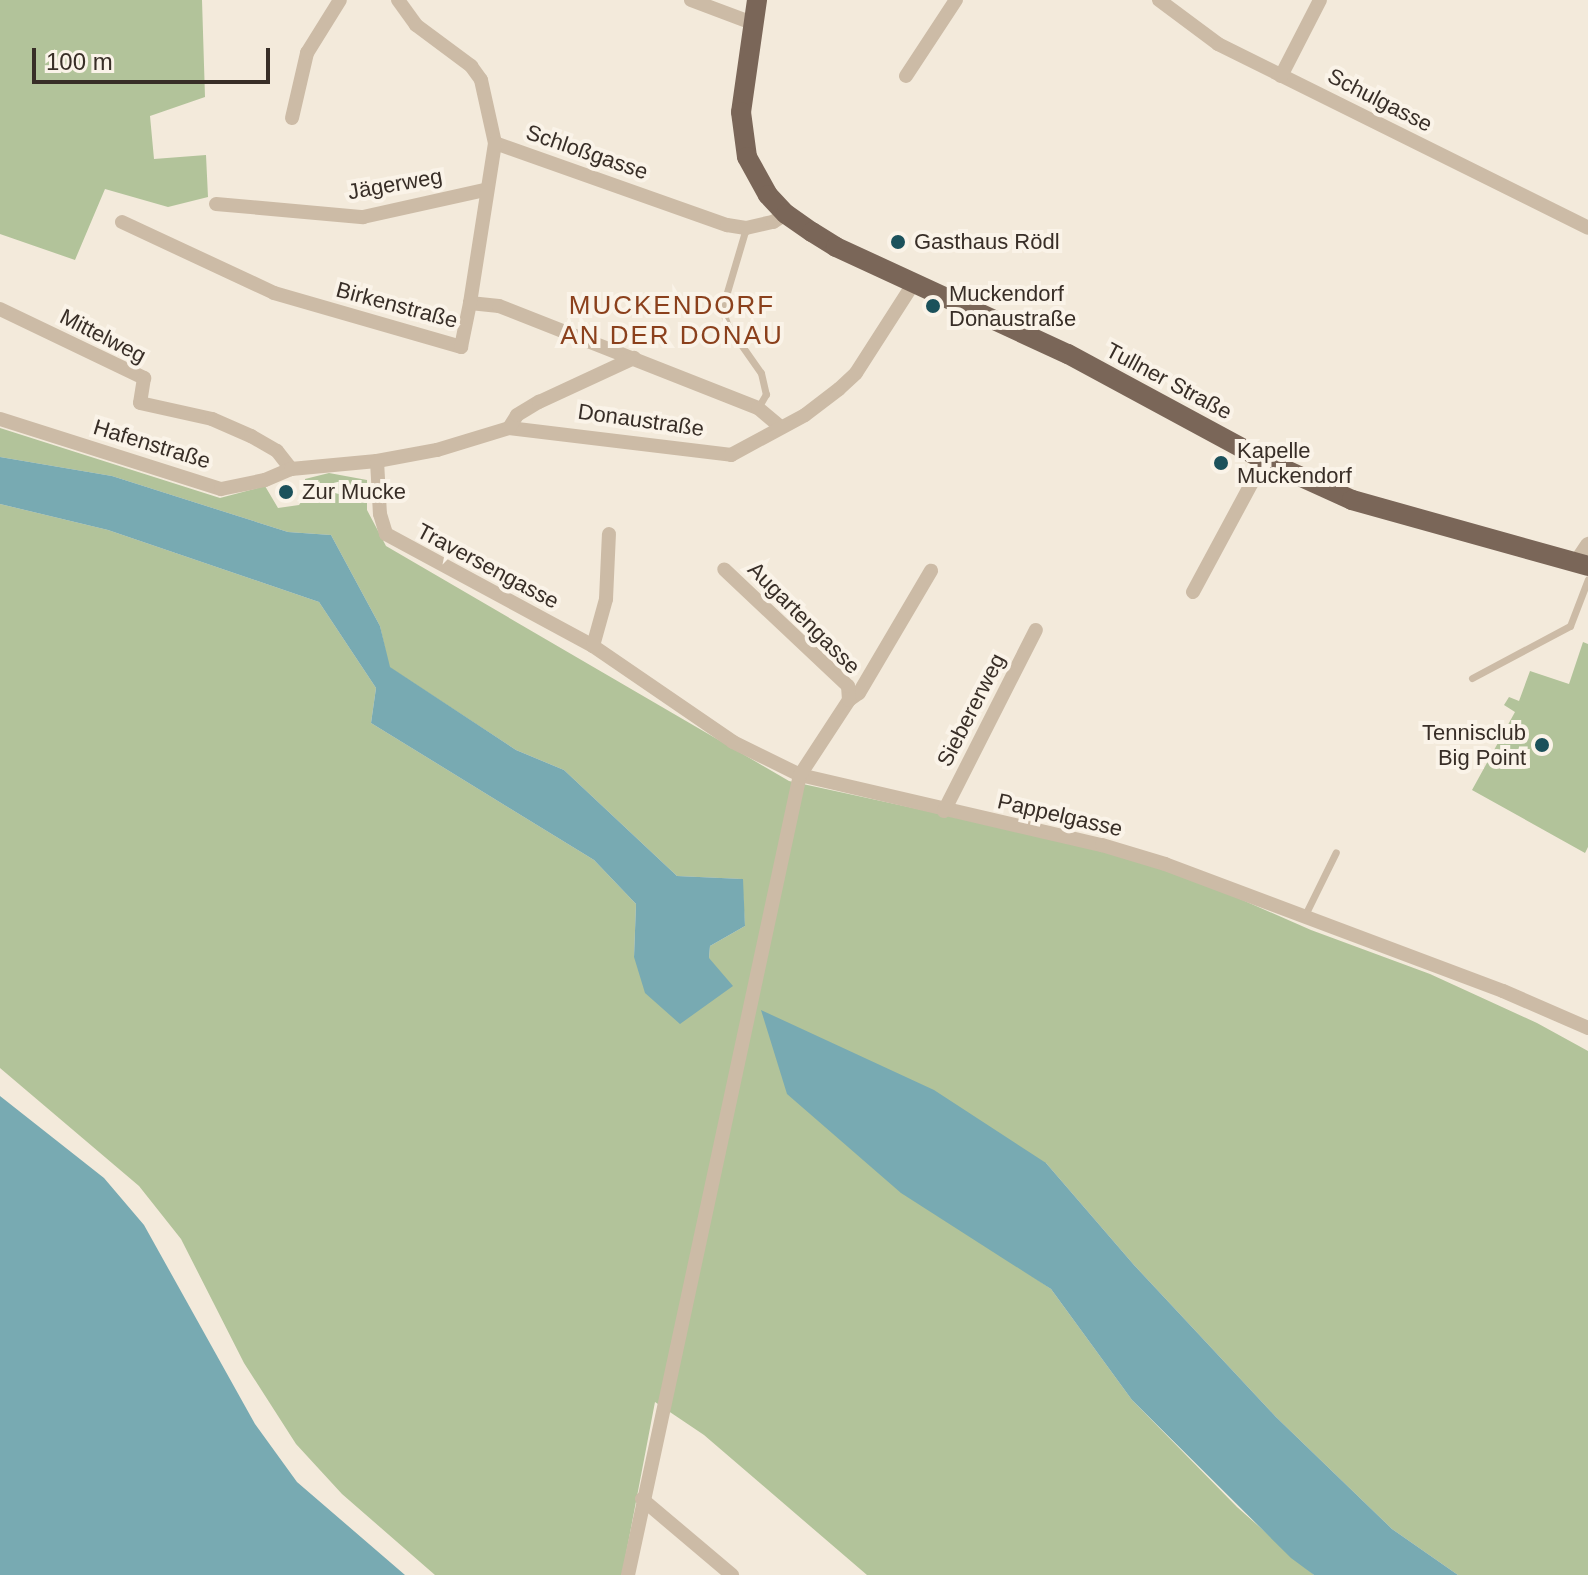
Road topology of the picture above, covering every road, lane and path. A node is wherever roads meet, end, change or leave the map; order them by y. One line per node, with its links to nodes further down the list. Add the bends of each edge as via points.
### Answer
1 (340, 0): 11 (street, via 307,53)
2 (398, 0): 12 (street, Schloßgasse, via 416,25 471,66 481,80)
3 (691, 0): 8 (street)
4 (757, 0): 8 (main road, Tullner Straße)
5 (956, 0): 9 (street)
6 (1159, 0): 10 (street, Schulgasse, via 1218,44)
7 (1320, 0): 10 (street)
8 (755, 24): 15 (main road, Tullner Straße, via 741,112 747,157 768,195)
9 (906, 76)
10 (1281, 76): 18 (street, Schulgasse)
11 (292, 118)
12 (495, 143): 13 (street); 17 (street, Schloßgasse)
13 (485, 190): 14 (street, Jägerweg, via 363,217); 20 (street)
14 (216, 204)
15 (786, 214): 17 (street); 19 (main road, Tullner Straße, via 836,247)
16 (122, 222): 20 (street, Birkenstraße, via 274,293 446,344 461,347)
17 (746, 228): 23 (lane, via 722,309 761,373 766,394)
18 (1588, 228)
19 (915, 281): 25 (street, Donaustraße, via 856,373 805,415); 27 (main road, Tullner Straße, via 1068,354)
20 (470, 303): 22 (street, Birkenstraße, via 499,306)
21 (0, 309): 29 (street, Mittelweg, via 144,378 140,403 212,419 251,436 277,451)
22 (634, 358): 23 (street, Birkenstraße); 26 (street, via 539,402 517,415)
23 (758, 408): 25 (street, Birkenstraße)
24 (0, 419): 29 (street, Hafenstraße, via 221,489)
25 (781, 427): 26 (street, Donaustraße, via 731,455)
26 (509, 428): 28 (street, Donaustraße)
27 (1264, 460): 33 (main road, Tullner Straße, via 1352,500); 35 (street)
28 (377, 461): 29 (street, Donaustraße); 37 (street, Traversengasse, via 386,534)
29 (291, 469)
30 (609, 534): 37 (street, via 606,599)
31 (1588, 545): 33 (street)
32 (724, 569): 39 (street, Augartengasse, via 848,686)
33 (1584, 570): 38 (lane, via 1570,626)
34 (931, 571): 39 (street, Augartengasse, via 859,693)
35 (1193, 592)
36 (1036, 630): 41 (street, Siebererweg)
37 (593, 646): 40 (street, Traversengasse, via 733,742)
38 (1472, 678)
39 (849, 700): 40 (street, Augartengasse)
40 (800, 775): 41 (street, Pappelgasse); 45 (street)
41 (944, 811): 43 (street, Pappelgasse, via 1115,849)
42 (1336, 852): 43 (lane)
43 (1304, 917): 44 (street, Pappelgasse)
44 (1588, 1028)
45 (642, 1499): 46 (street); 47 (street)
46 (628, 1575)
47 (732, 1575)

